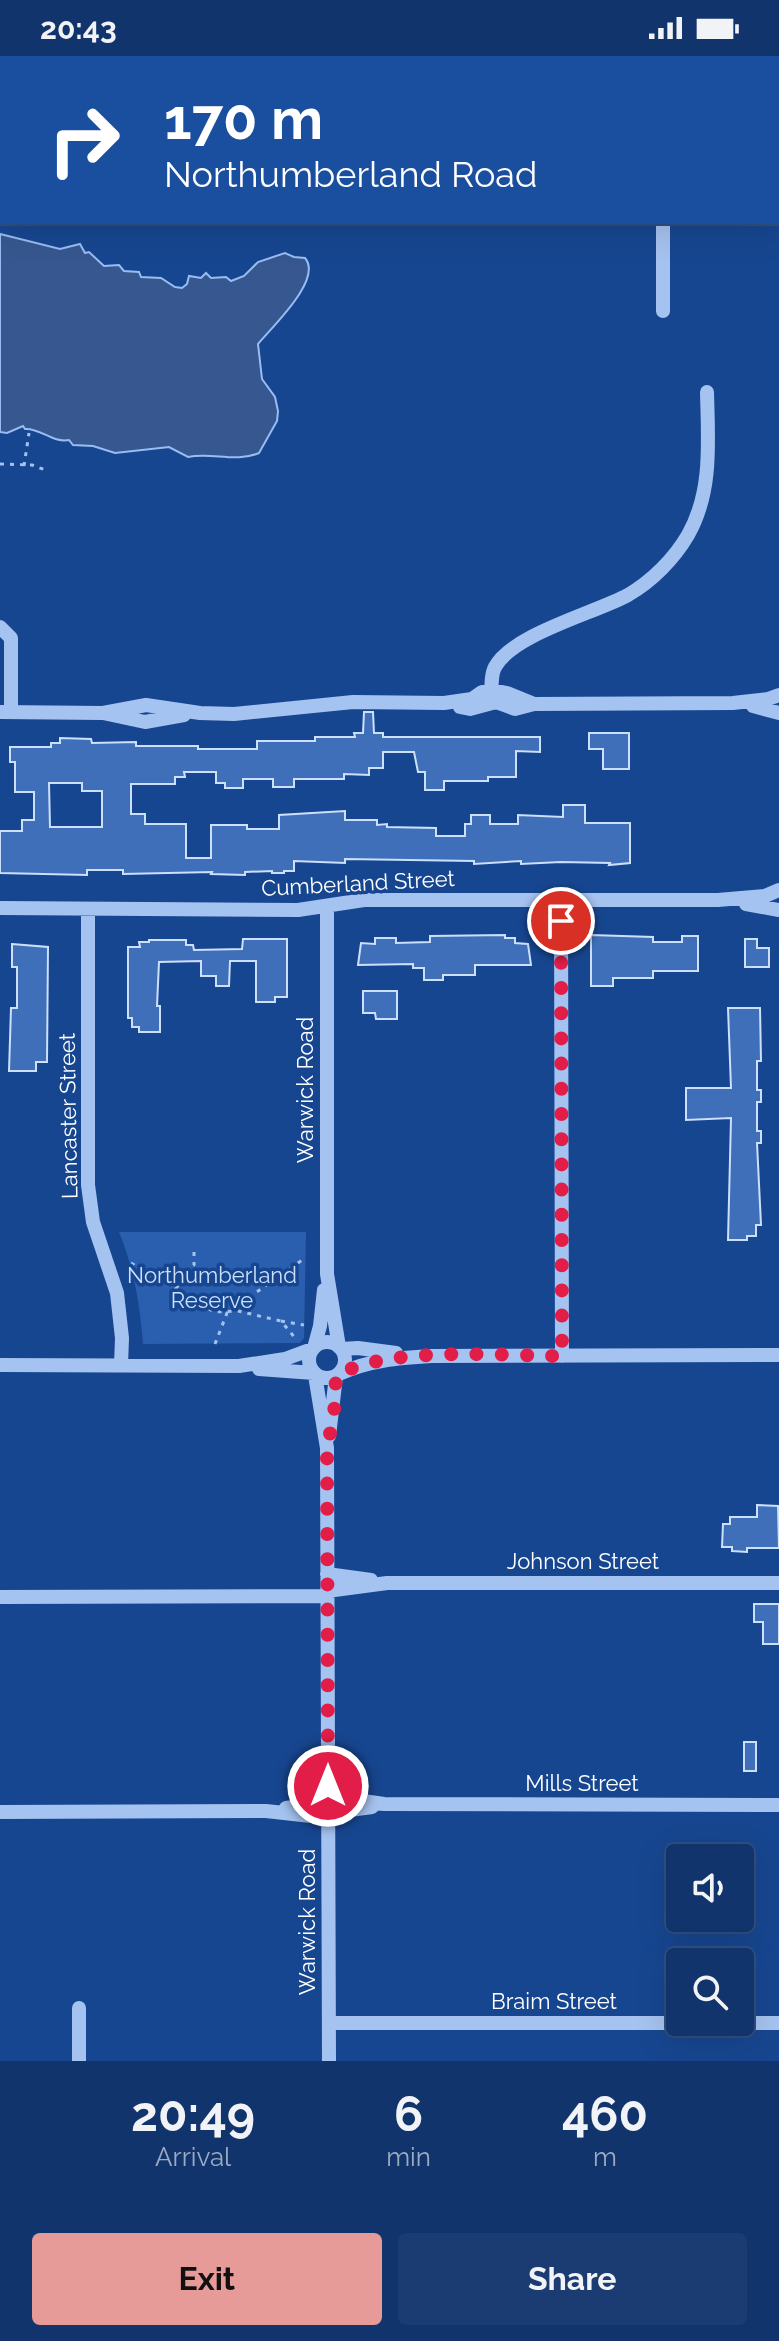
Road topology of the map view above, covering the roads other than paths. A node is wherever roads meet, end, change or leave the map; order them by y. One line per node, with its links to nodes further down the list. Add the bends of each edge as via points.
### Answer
1 (663, 224): 2 (street)
2 (663, 311)
3 (707, 392): 5 (street, via 706,484 687,535 652,578 629,594 544,631 505,656 496,665)
4 (0, 627): 9 (street, via 11,638)
5 (492, 697): 7 (street, via 507,693 534,704); 9 (street, via 482,692 444,703 353,702 254,713 146,705 103,713)
6 (779, 697): 7 (street); 8 (street)
7 (733, 703): 8 (street)
8 (779, 711)
9 (5, 712)
10 (779, 892): 12 (street, Cumberland Street); 13 (street)
11 (561, 898): 12 (street, Cumberland Street); 14 (street, Cumberland Street, via 364,900); 23 (street)
12 (718, 900): 17 (street, Cumberland Street)
13 (779, 903)
14 (327, 906): 16 (street, Cumberland Street); 18 (street, Warwick Road)
15 (0, 908): 16 (street, Cumberland Street)
16 (88, 909): 25 (street, Lancaster Street, via 88,1185 93,1222 117,1293)
17 (779, 910)
18 (327, 1274): 19 (street, Warwick Road, via 320,1326); 20 (street, Warwick Road)
19 (309, 1347): 20 (street, via 323,1342); 26 (street, via 285,1359); 27 (street)
20 (340, 1348): 22 (street); 28 (street, via 345,1359)
21 (779, 1355): 23 (street)
22 (432, 1356): 23 (street); 28 (street, via 383,1359)
23 (562, 1356)
24 (0, 1365): 25 (street)
25 (121, 1365): 26 (street)
26 (239, 1366): 27 (street)
27 (314, 1374): 28 (street, via 325,1379); 29 (street, Warwick Road)
28 (337, 1375): 29 (street, Warwick Road)
29 (327, 1448): 30 (street, Warwick Road)
30 (327, 1574): 31 (street, Johnson Street); 33 (street, Warwick Road)
31 (387, 1583): 32 (street, Johnson Street); 33 (street, Johnson Street)
32 (779, 1583)
33 (327, 1594): 34 (street, Johnson Street); 36 (street, Warwick Road)
34 (0, 1597)
35 (779, 1805): 36 (street, Mills Street)
36 (328, 1807): 37 (street, Mills Street); 39 (street, Warwick Road)
37 (0, 1812)
38 (79, 2008): 41 (street)
39 (329, 2023): 40 (street, Braim Street); 42 (street, Warwick Road)
40 (779, 2023)
41 (79, 2061)
42 (329, 2061)

